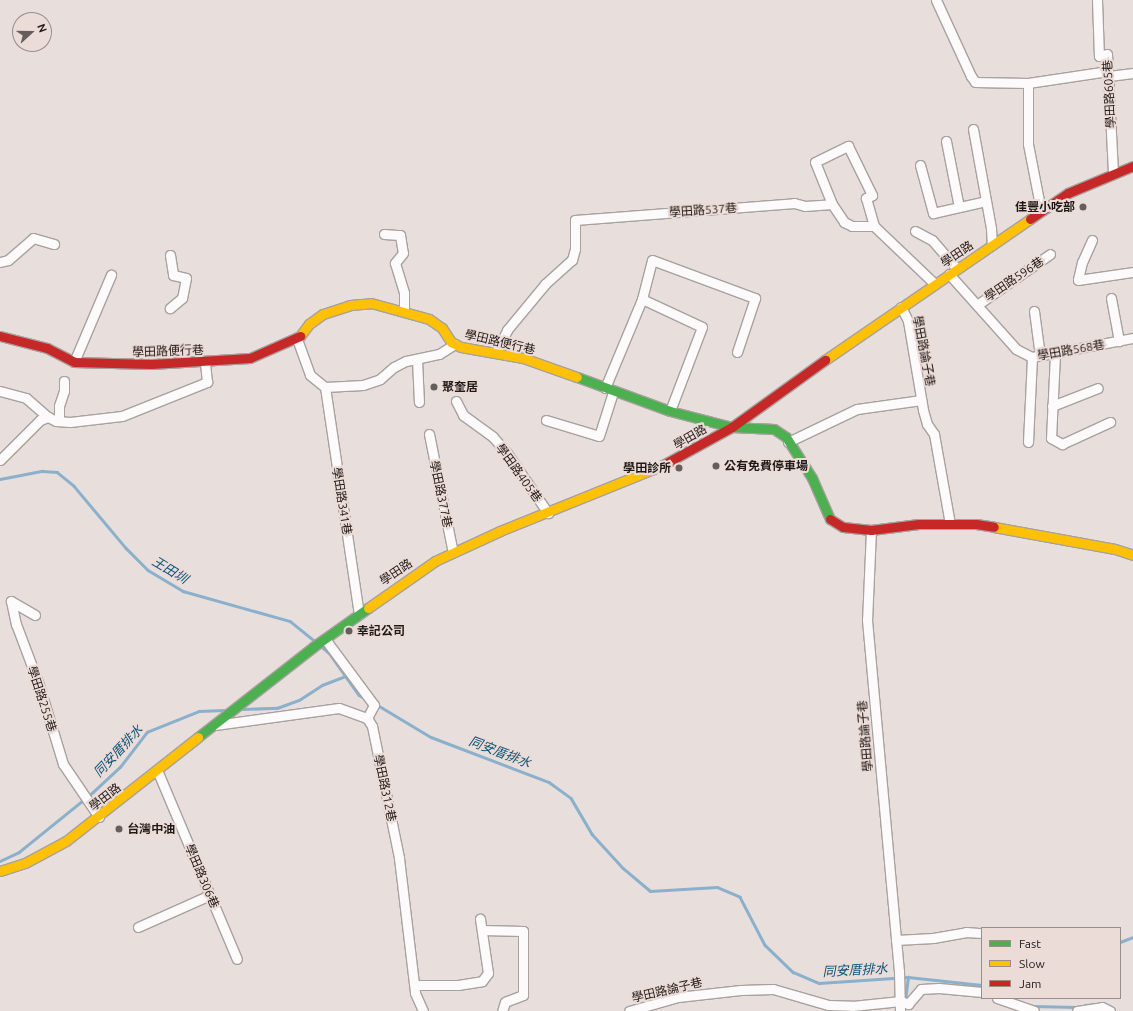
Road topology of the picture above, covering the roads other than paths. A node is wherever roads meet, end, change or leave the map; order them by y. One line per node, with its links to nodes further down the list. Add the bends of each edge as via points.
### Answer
1 (936, 0): 5 (street, via 973,80)
2 (1097, 0): 3 (street, 學田路605巷, via 1099,56 1107,54)
3 (1108, 73): 4 (street); 5 (street); 10 (street, 學田路605巷)
4 (1133, 74)
5 (1028, 83): 14 (street, via 1028,144)
6 (973, 129): 11 (street)
7 (946, 141): 13 (street)
8 (920, 165): 13 (street, via 933,213)
9 (1133, 166): 10 (main road, 學田路)
10 (1113, 174): 14 (main road, 學田路, via 1068,193)
11 (986, 201): 13 (street); 20 (street)
12 (832, 204): 15 (street, via 844,222 852,226); 15 (street, via 815,162 848,146 872,195 866,198); 40 (street, 學田路537巷, via 805,206 794,203 575,220 576,249 572,260 545,284 508,330)
13 (960, 207)
14 (1041, 211): 20 (main road, 學田路)
15 (874, 226): 27 (street)
16 (915, 231): 24 (street, 學田路568巷, via 932,240)
17 (384, 234): 33 (street, via 400,235 403,253 394,262 404,293)
18 (1092, 240): 25 (street, via 1082,262 1078,280)
19 (54, 244): 23 (street, via 33,238 8,260)
20 (992, 245): 24 (main road, 學田路)
21 (1050, 254): 30 (street, 學田路596巷)
22 (170, 255): 32 (street, via 172,275 186,278 182,298)
23 (0, 262)
24 (953, 271): 27 (main road, 學田路); 30 (street, 學田路568巷)
25 (1133, 272)
26 (111, 275): 45 (street)
27 (935, 284): 31 (main road, 學田路)
28 (1111, 298): 38 (street)
29 (642, 299): 41 (street, via 652,260 755,298); 50 (street); 56 (street, via 702,327)
30 (976, 304): 43 (street, 學田路568巷, via 1016,349)
31 (901, 307): 52 (street, 學田路論子巷, via 908,321); 60 (main road, 學田路)
32 (170, 308)
33 (404, 310): 37 (main road, 學田路便行巷, via 371,303 350,305 318,317); 39 (main road, 學田路便行巷, via 429,318 442,328)
34 (1034, 311): 43 (street)
35 (0, 336): 45 (main road, 學田路便行巷, via 47,348)
36 (1133, 338): 38 (street, 學田路568巷)
37 (297, 339): 46 (main road, 學田路便行巷, via 250,358); 48 (street, via 310,375)
38 (1119, 341): 42 (street, 學田路568巷, via 1071,348)
39 (455, 344): 40 (main road, 學田路便行巷); 44 (street, via 439,354)
40 (496, 352): 50 (main road, 學田路便行巷, via 523,358)
41 (737, 352)
42 (1055, 354): 43 (street, 學田路568巷); 55 (street)
43 (1036, 357): 63 (street)
44 (416, 360): 48 (street, via 406,361 380,379 363,385); 54 (street)
45 (74, 362): 46 (main road, 學田路便行巷, via 123,365)
46 (205, 362): 57 (street, via 207,382 122,416)
47 (64, 381): 57 (street, via 59,417)
48 (325, 387): 70 (street, 學田路341巷)
49 (1098, 388): 55 (street)
50 (609, 390): 56 (main road, 學田路便行巷); 58 (street, via 599,436)
51 (0, 391): 57 (street, via 26,398)
52 (921, 400): 62 (street, 學田路論子巷, via 857,409); 66 (street, 學田路論子巷, via 927,424 934,434)
53 (456, 401): 65 (street, 學田路405巷, via 463,415 493,437 507,453)
54 (419, 402)
55 (1052, 406): 59 (street, via 1051,438 1062,444)
56 (670, 411): 60 (main road, 學田路便行巷)
57 (52, 419): 64 (street, via 40,420)
58 (546, 420)
59 (1110, 422)
60 (732, 427): 62 (main road, via 774,429); 65 (main road, 學田路, via 692,451 641,476)
61 (429, 434): 68 (street, 學田路377巷)
62 (788, 442): 67 (main road, via 812,478 828,517 843,527)
63 (1028, 442)
64 (0, 460)
65 (548, 513): 68 (main road, 學田路, via 500,531)
66 (950, 524): 67 (main road, via 919,524); 69 (main road, via 976,524 1018,530 1115,548)
67 (871, 530): 83 (street, 學田路論子巷, via 867,620)
68 (453, 553): 70 (main road, 學田路, via 435,561)
69 (1133, 555)
70 (359, 614): 72 (main road, 學田路)
71 (35, 615): 76 (street, 學田路255巷, via 11,601 16,624 39,685 63,764)
72 (325, 639): 73 (street, via 374,705); 74 (main road, 學田路)
73 (367, 718): 74 (street, via 339,708); 85 (street, 學田路312巷, via 372,726 399,858)
74 (214, 725): 75 (main road, 學田路)
75 (157, 770): 76 (main road, 學田路); 78 (street, 學田路306巷)
76 (99, 817): 77 (main road, 學田路, via 48,852)
77 (0, 871)
78 (210, 895): 80 (street); 84 (street, 學田路306巷)
79 (480, 919): 81 (street)
80 (138, 927)
81 (482, 930): 85 (street, via 488,973 482,981 458,985); 90 (street, via 523,931 523,995 505,1002)
82 (981, 933): 83 (street, via 966,932 933,938)
83 (896, 940): 88 (street, 學田路論子巷)
84 (237, 959)
85 (415, 985): 89 (street, 學田路312巷)
86 (981, 992): 88 (street, 學田路論子巷, via 921,989 908,1004)
87 (1000, 999): 93 (street)
88 (901, 1001): 91 (street, 學田路論子巷, via 878,1005 828,1004 773,989 741,990 678,997); 92 (street, 學田路論子巷)
89 (423, 1011)
90 (502, 1011)
91 (629, 1011)
92 (900, 1011)
93 (1034, 1011)
94 (1077, 1011): 95 (street, via 1102,1007)
95 (1110, 1011)

